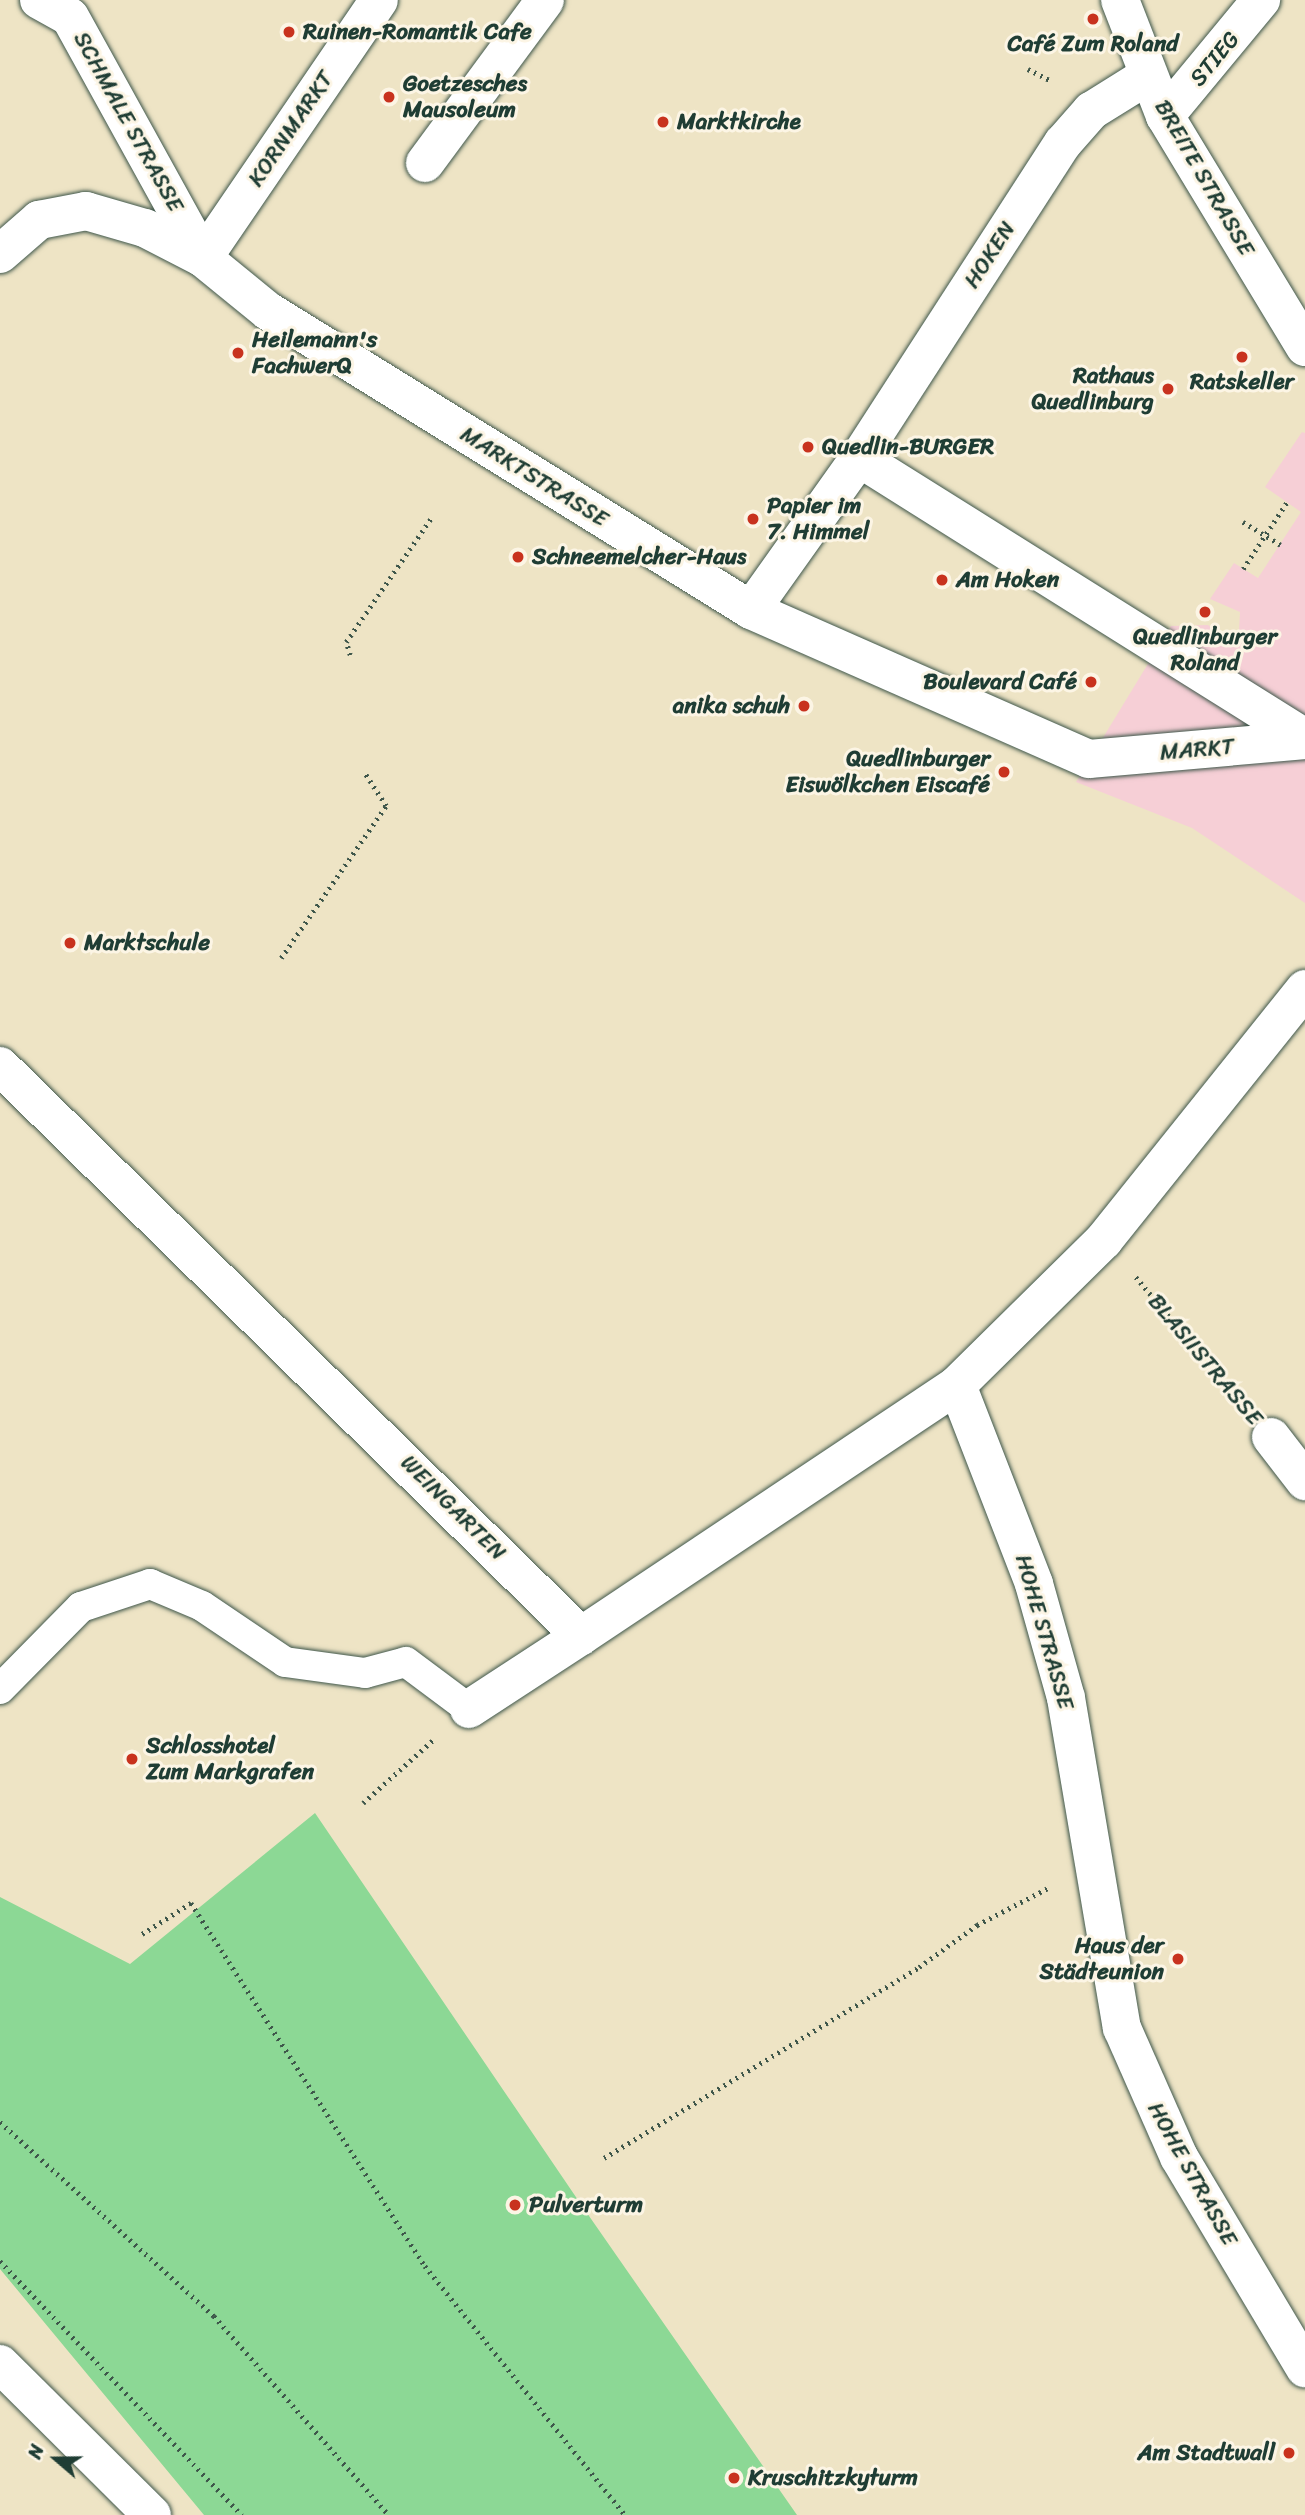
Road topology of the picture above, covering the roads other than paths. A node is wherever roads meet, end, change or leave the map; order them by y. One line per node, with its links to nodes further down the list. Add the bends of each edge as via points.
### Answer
1 (379, 0): 10 (street, KORNMARKT)
2 (545, 0): 8 (street)
3 (1120, 0): 6 (street, BREITE STRASSE)
4 (1262, 0): 7 (street, STIEG)
5 (55, 8): 10 (street, SCHMALE STRASSE)
6 (1147, 76): 7 (street, BREITE STRASSE); 12 (street, HOKEN, via 1091,111 1063,143)
7 (1165, 116): 11 (street, BREITE STRASSE)
8 (425, 163)
9 (0, 254): 10 (street, MARKTSTRASSE, via 39,220 86,211 145,228)
10 (203, 258): 13 (street, MARKTSTRASSE, via 303,333)
11 (1305, 347)
12 (859, 458): 13 (street, HOKEN); 14 (street, MARKT)
13 (751, 610): 15 (street, MARKTSTRASSE)
14 (1305, 739): 15 (street, MARKT)
15 (1089, 759)
16 (1305, 989): 18 (street, via 1104,1240)
17 (0, 1066): 21 (street, WEINGARTEN, via 107,1164)
18 (957, 1385): 21 (street); 25 (street, HOHE STRASSE, via 1049,1634 1093,1864 1108,1975 1145,2090)
19 (1271, 1437): 20 (street, BLASIISTRASSE)
20 (1305, 1481)
21 (581, 1636): 23 (street)
22 (0, 1689): 23 (lane, via 81,1607 150,1584 202,1606 285,1662 365,1673 406,1662)
23 (469, 1709)
24 (0, 2364): 26 (street)
25 (1305, 2368)
26 (152, 2515)

